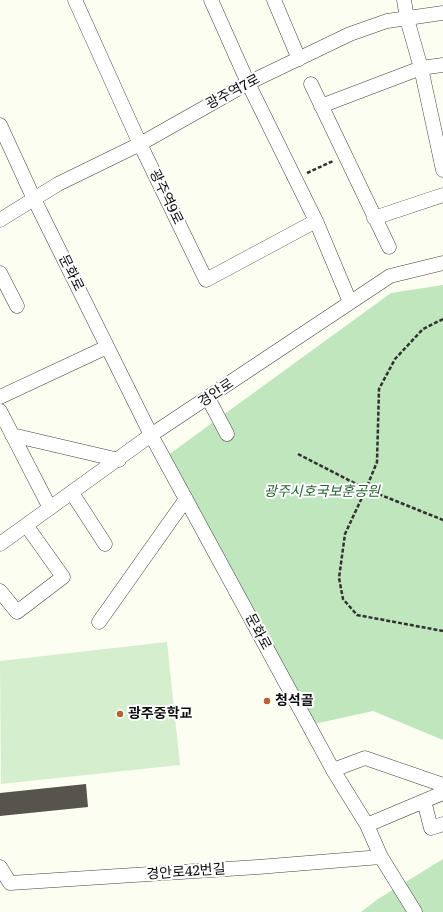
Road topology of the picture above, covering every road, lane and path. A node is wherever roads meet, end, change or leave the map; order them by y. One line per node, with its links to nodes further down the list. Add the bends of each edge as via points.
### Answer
1 (76, 0): 15 (street, 광주역9로)
2 (211, 0): 10 (street)
3 (404, 0): 6 (street)
4 (279, 2): 7 (street)
5 (443, 13): 6 (street, 광주역7로)
6 (408, 19): 7 (street, 광주역7로, via 386,21 350,34); 9 (street)
7 (299, 59): 10 (street, 광주역7로)
8 (443, 65): 9 (street)
9 (421, 68): 12 (street); 17 (street)
10 (248, 83): 15 (street, 광주역7로); 18 (street)
11 (310, 84): 12 (street)
12 (321, 106): 16 (street)
13 (0, 125): 14 (street, 문화로)
14 (4, 143): 20 (street, 문화로)
15 (140, 144): 20 (street, 광주역7로, via 58,184); 23 (street, 광주역9로, via 206,280)
16 (345, 156): 18 (path); 21 (street)
17 (443, 170)
18 (295, 178): 23 (street)
19 (443, 195): 21 (street)
20 (34, 199): 22 (street); 30 (street, 문화로)
21 (374, 218): 24 (street)
22 (0, 220)
23 (316, 221): 27 (street)
24 (389, 248)
25 (443, 263): 27 (street, 경안로, via 390,276)
26 (0, 273): 28 (street)
27 (350, 302): 32 (street, 경안로)
28 (17, 306)
29 (443, 319): 39 (path, via 423,329 395,359 379,389 377,462)
30 (107, 348): 31 (street); 36 (street, 문화로)
31 (0, 398)
32 (208, 398): 35 (street); 36 (street, 경안로)
33 (0, 411): 34 (street)
34 (6, 427): 38 (street); 42 (street)
35 (227, 434)
36 (152, 436): 38 (street, 경안로); 41 (street, 문화로)
37 (298, 454): 39 (path)
38 (119, 460): 40 (street, 경안로)
39 (366, 489): 43 (path); 49 (path, via 345,534 339,578 343,600 357,615)
40 (72, 493): 42 (street, 경안로); 46 (street)
41 (186, 499): 48 (street); 50 (street, 문화로)
42 (50, 508): 44 (street, 경안로)
43 (443, 520)
44 (26, 526): 45 (street, 경안로); 47 (street, via 63,576 16,612)
45 (0, 544)
46 (105, 544)
47 (0, 591)
48 (99, 622)
49 (443, 631)
50 (333, 770): 51 (street, via 364,758); 55 (street, 문화로)
51 (443, 785)
52 (443, 793): 53 (street)
53 (424, 801): 54 (street, via 430,828); 55 (street)
54 (443, 824)
55 (367, 825): 56 (street, 문화로)
56 (381, 856): 57 (street, 경안로42번길, via 258,867 10,883); 58 (street, 문화로)
57 (0, 867)
58 (414, 912)

